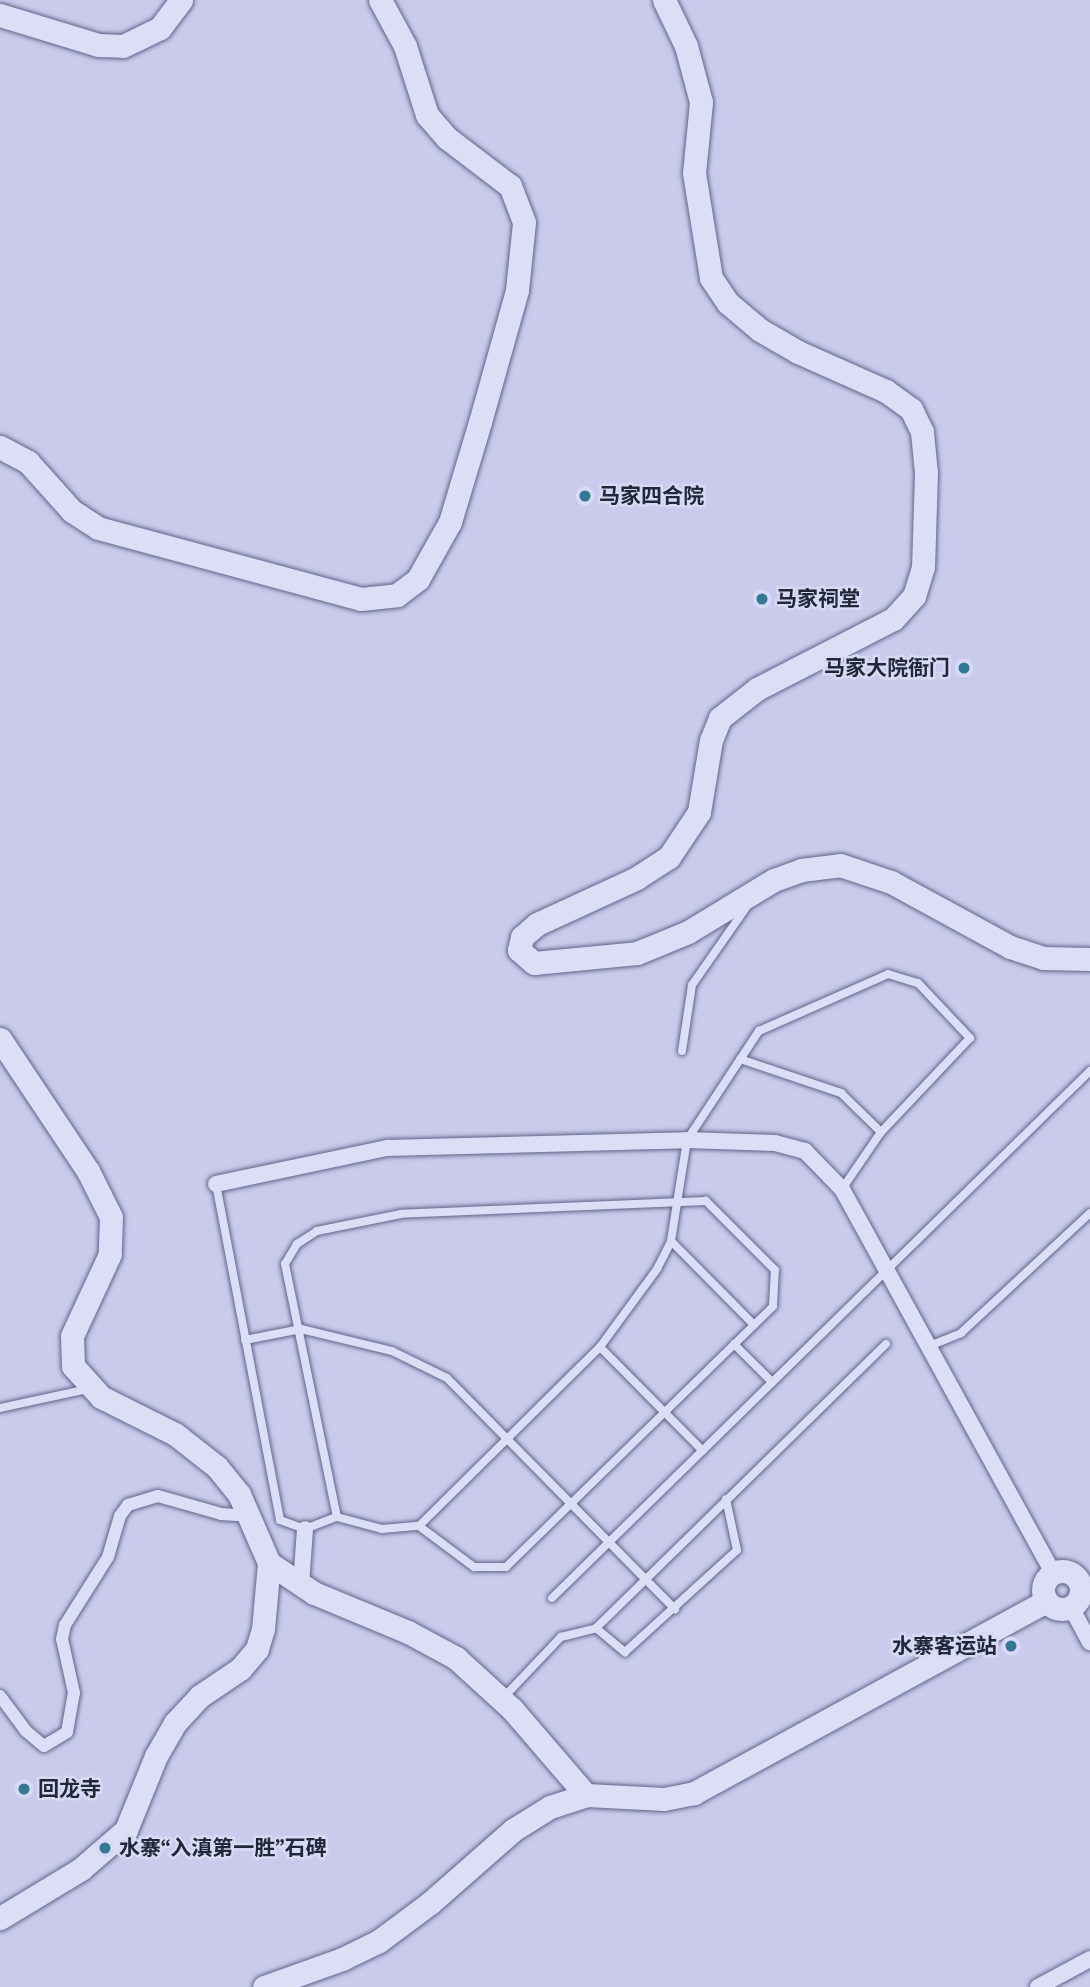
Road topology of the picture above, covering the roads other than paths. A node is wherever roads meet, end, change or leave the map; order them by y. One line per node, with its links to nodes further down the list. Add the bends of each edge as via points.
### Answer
1 (181, 0): 4 (main road, via 160,28 122,46 98,45)
2 (380, 0): 5 (main road, via 405,46 427,115 447,138 510,186 524,222 517,290 477,434 450,522 418,579 397,595 360,599 124,536 84,520 28,462)
3 (664, 0): 6 (main road, via 686,46 701,102 694,173 711,278 728,303 768,335 886,391 911,410 924,448 924,558 914,596 894,620 757,689 720,718 711,740 699,811 669,857 637,878 537,924 522,937 519,950 534,963 637,953 688,932)
4 (0, 15)
5 (0, 447)
6 (755, 890): 7 (main road, via 801,870 851,866 891,882 1010,947 1044,958); 9 (lane, via 744,915 692,985)
7 (1090, 959)
8 (0, 1039): 28 (main road, via 88,1171 111,1217 110,1254 70,1345 72,1367)
9 (682, 1051)
10 (740, 1059): 12 (lane, via 841,1093); 12 (lane, via 759,1031 888,974 918,982 970,1038); 13 (lane)
11 (1090, 1072): 19 (lane)
12 (881, 1132): 15 (lane)
13 (687, 1140): 14 (street, via 387,1148); 15 (street, via 775,1143 805,1152); 16 (lane)
14 (216, 1184): 22 (lane)
15 (842, 1189): 19 (street)
16 (677, 1204): 18 (lane); 20 (lane, via 706,1200 775,1270 773,1306); 21 (lane, via 401,1214 317,1231 297,1244 285,1264)
17 (1090, 1213): 26 (lane, via 961,1333)
18 (671, 1241): 20 (lane); 25 (lane, via 657,1269)
19 (887, 1270): 26 (street); 27 (lane)
20 (754, 1325): 23 (lane)
21 (301, 1329): 22 (lane); 31 (lane, via 392,1351 447,1378); 36 (lane)
22 (245, 1340): 38 (lane, via 279,1520)
23 (734, 1344): 27 (lane); 30 (lane)
24 (886, 1344): 33 (lane)
25 (600, 1347): 30 (lane); 31 (lane)
26 (927, 1347): 41 (street)
27 (772, 1382): 32 (lane)
28 (91, 1388): 29 (lane); 35 (main road, via 121,1409 175,1434 206,1457 227,1476)
29 (0, 1408)
30 (664, 1412): 32 (lane); 34 (lane)
31 (506, 1438): 34 (lane); 37 (lane)
32 (703, 1451): 39 (lane)
33 (726, 1499): 42 (lane); 48 (lane, via 737,1550)
34 (571, 1504): 37 (lane, via 506,1567 474,1567); 39 (lane)
35 (251, 1516): 40 (main road); 51 (street, via 220,1514 158,1496 145,1496 128,1505 120,1516 108,1557 65,1625 62,1639 74,1693 67,1732 44,1745 26,1731)
36 (337, 1517): 37 (lane, via 382,1529); 38 (lane)
37 (419, 1525)
38 (305, 1529): 44 (street)
39 (609, 1542): 42 (lane); 45 (lane)
40 (268, 1563): 44 (main road); 54 (main road, via 257,1649 240,1669 200,1696 176,1723 156,1756 126,1830 81,1869)
41 (1053, 1573): 43 (main road, via 1066,1571); 46 (main road, via 1044,1582)
42 (645, 1579): 48 (lane); 49 (lane)
43 (1085, 1579): 47 (main road, via 1080,1597)
44 (301, 1585): 52 (main road, via 435,1645)
45 (552, 1598)
46 (1046, 1601): 47 (main road, via 1058,1609); 53 (main road, via 694,1793 664,1799)
47 (1071, 1607): 50 (street)
48 (674, 1609): 49 (lane, via 625,1652)
49 (596, 1628): 52 (lane, via 561,1637)
50 (1090, 1642)
51 (0, 1696)
52 (502, 1699): 53 (main road)
53 (586, 1795): 56 (main road, via 532,1817 379,1941)
54 (0, 1918)
55 (1090, 1959): 57 (street)
56 (264, 1987)
57 (1038, 1987)

